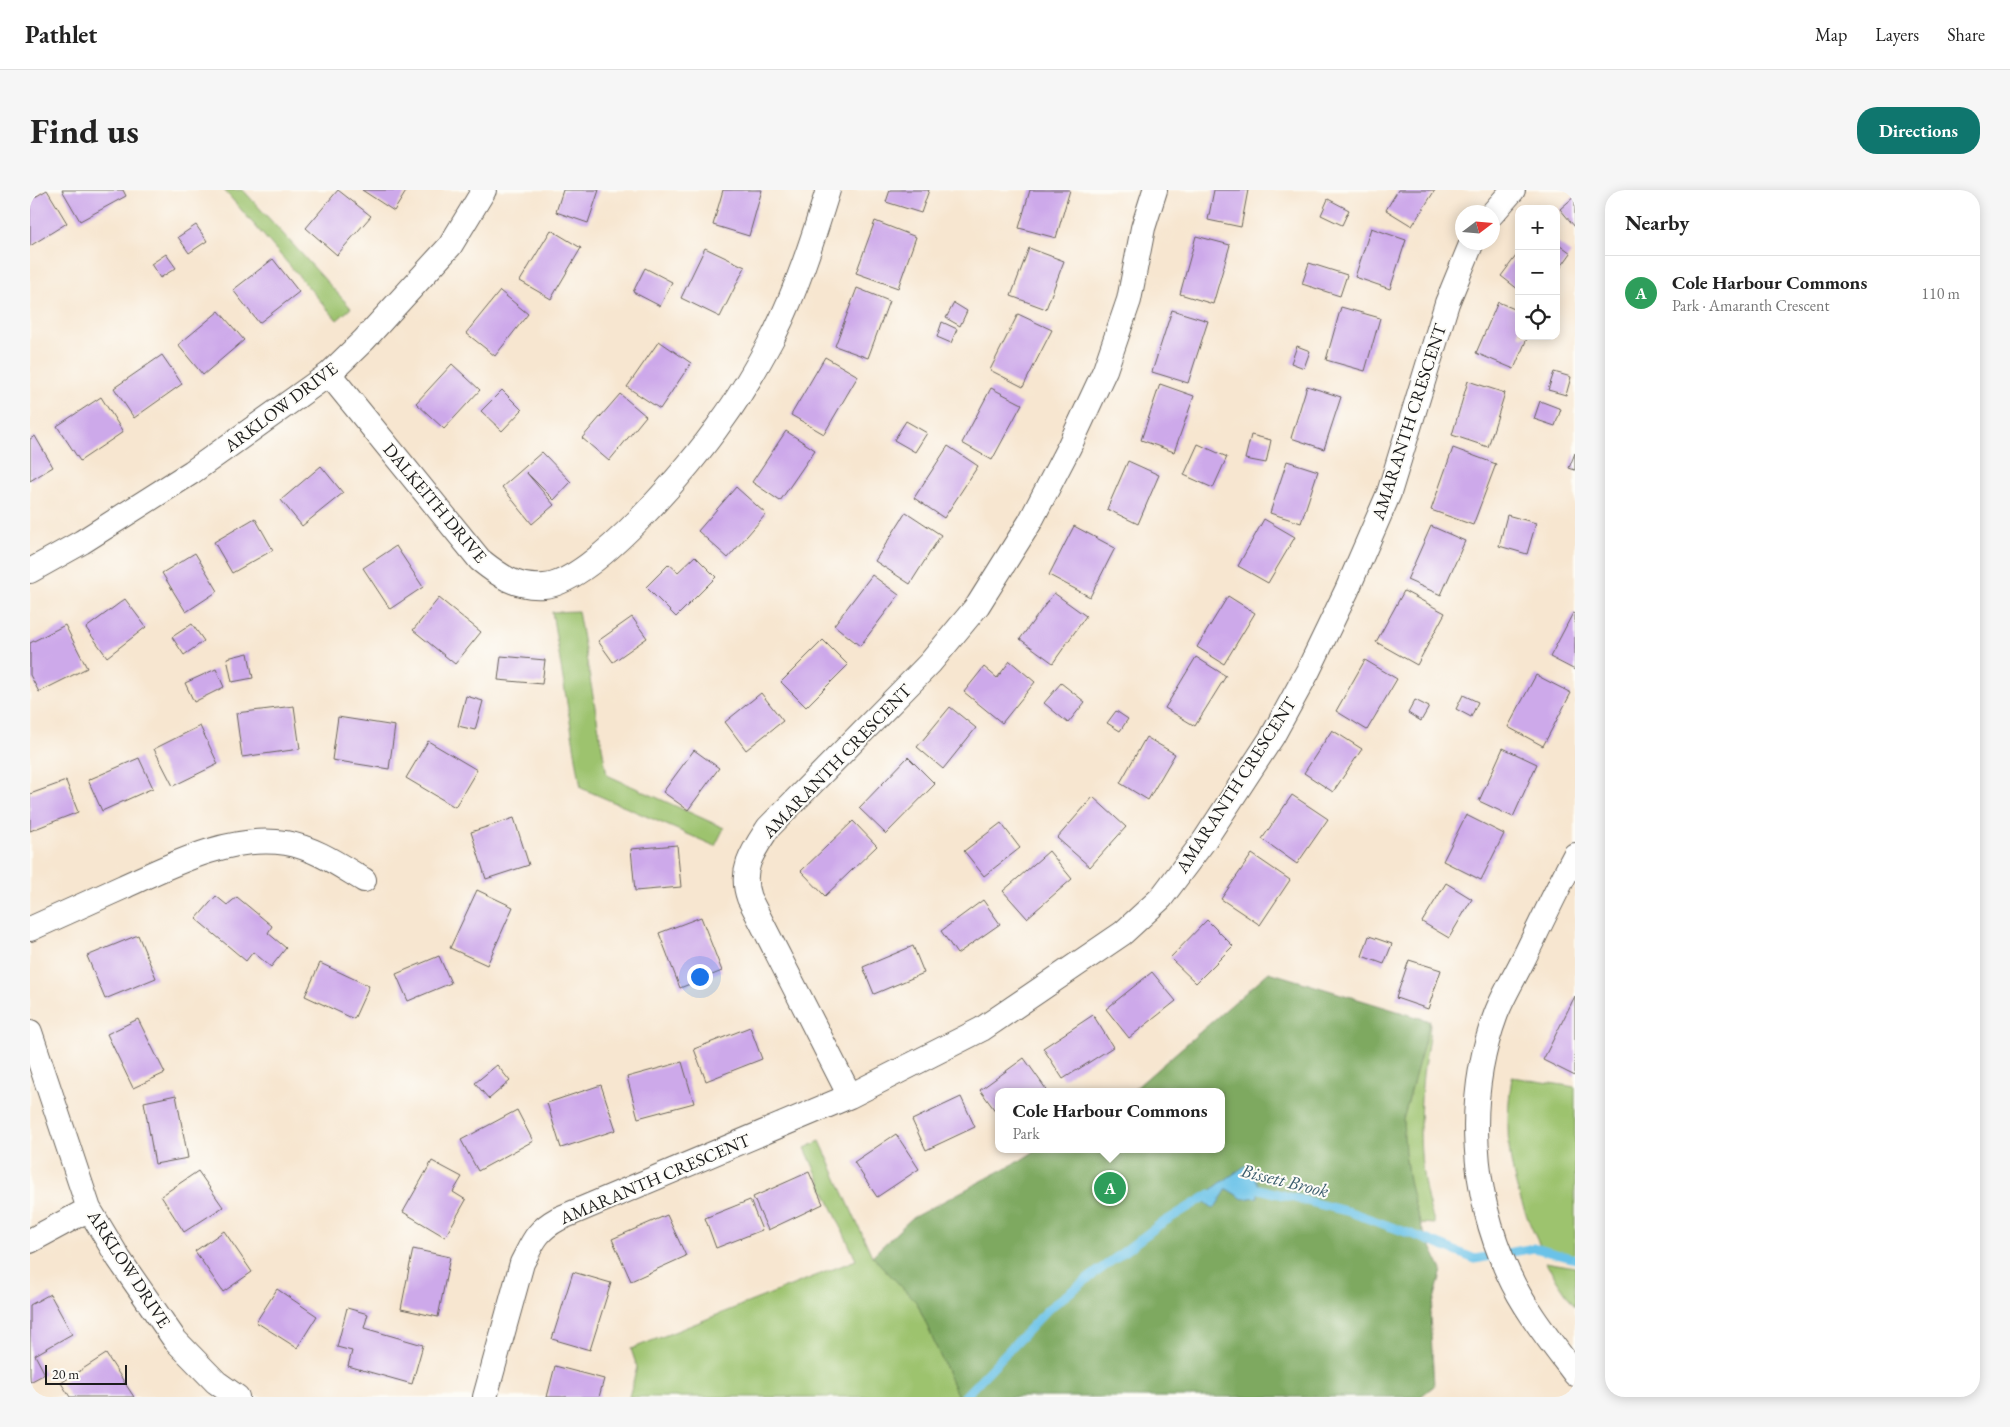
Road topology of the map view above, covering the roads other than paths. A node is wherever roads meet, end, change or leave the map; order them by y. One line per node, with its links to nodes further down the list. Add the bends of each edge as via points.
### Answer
1 (484, 190): 7 (street, ARKLOW DRIVE, via 450,246)
2 (828, 190): 7 (street, DALKEITH DRIVE, via 815,233 775,333 726,416 654,504 596,558 562,582 544,586 521,585 500,576 480,560)
3 (1155, 190): 13 (street, AMARANTH CRESCENT, via 1143,228 1129,300 1105,370 1030,522 978,605 930,663 768,828 748,860 745,883 749,898)
4 (1513, 190): 5 (street)
5 (1500, 205)
6 (1469, 250): 13 (street, AMARANTH CRESCENT, via 1447,303 1389,493 1347,590 1272,737 1204,841 1161,898 1123,933 982,1029)
7 (329, 374): 8 (street, ARKLOW DRIVE, via 192,472)
8 (30, 571)
9 (1575, 855): 16 (street, via 1496,1013 1482,1064 1476,1116 1477,1163 1493,1235 1508,1275 1541,1330)
10 (364, 880): 11 (street, via 320,854 287,843 270,841 222,847 176,862)
11 (30, 929)
12 (30, 1032): 14 (street, ARKLOW DRIVE)
13 (850, 1096): 18 (street, AMARANTH CRESCENT, via 545,1227 529,1245 522,1263)
14 (89, 1209): 15 (street); 17 (street, ARKLOW DRIVE, via 175,1340 216,1382)
15 (30, 1241)
16 (1575, 1374)
17 (237, 1397)
18 (485, 1397)

